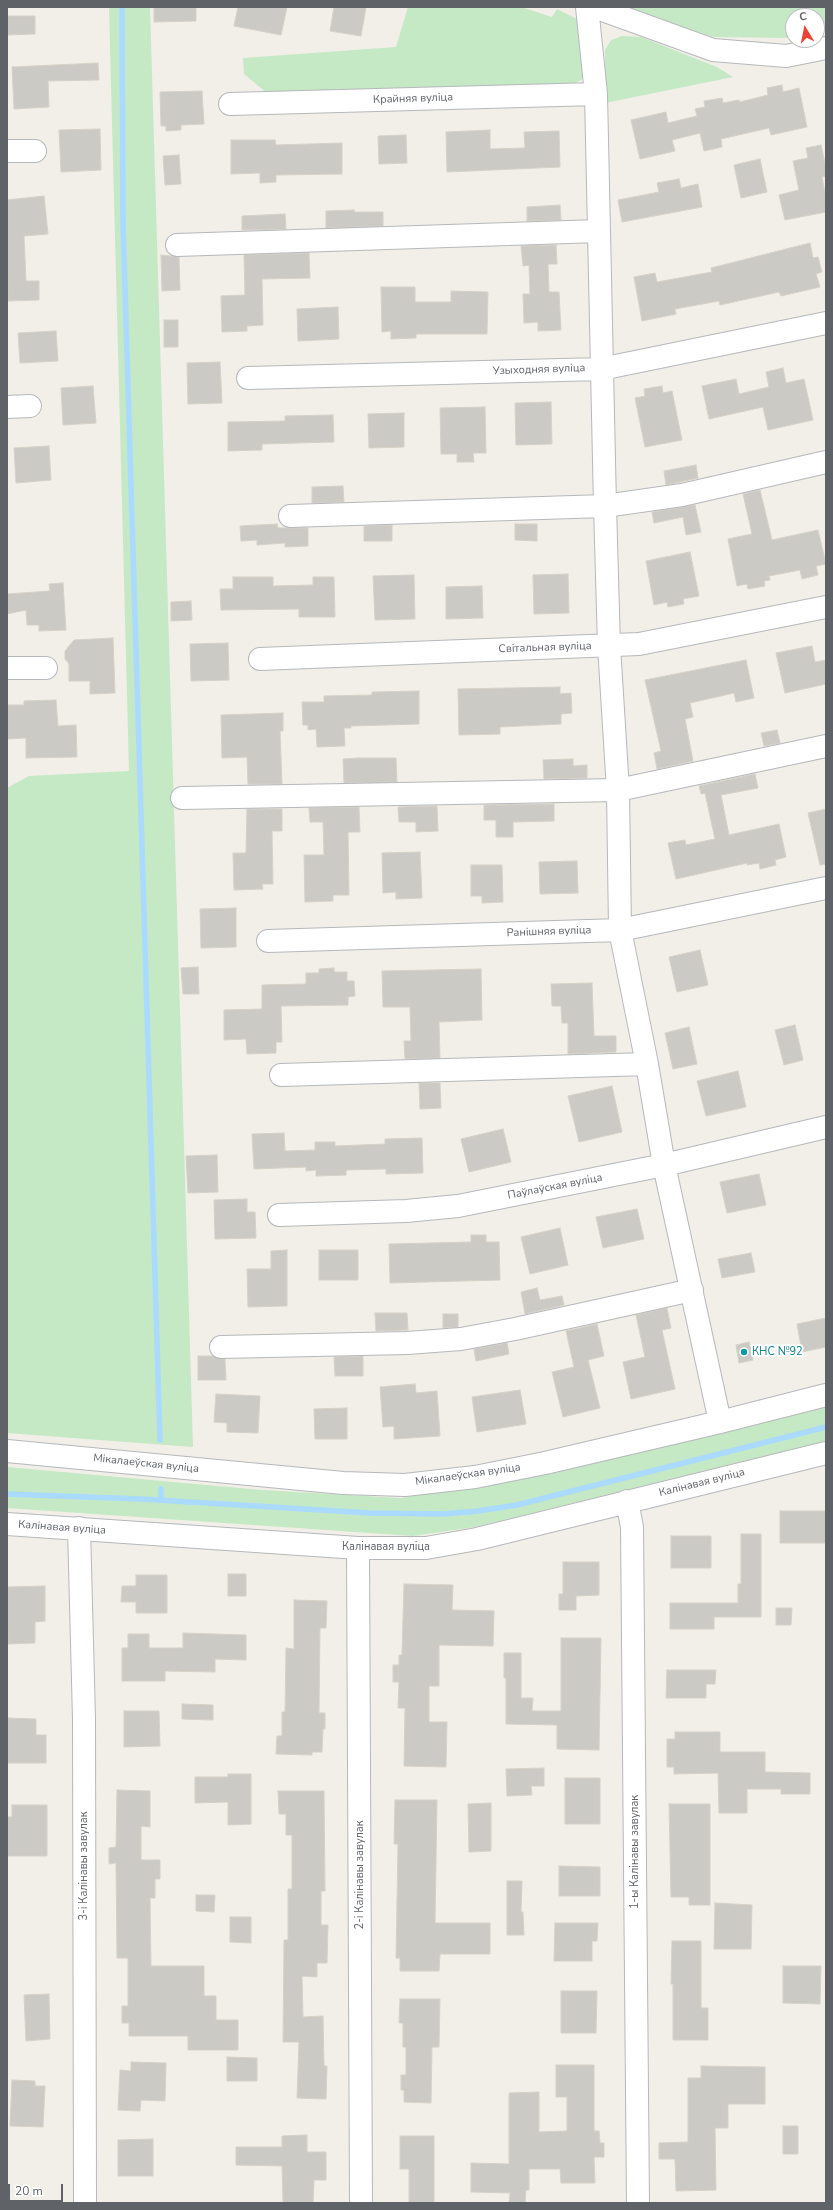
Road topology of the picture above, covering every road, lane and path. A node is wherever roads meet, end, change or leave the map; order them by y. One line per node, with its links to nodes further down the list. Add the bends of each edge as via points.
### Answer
1 (587, 7): 4 (street)
2 (594, 7): 3 (street, via 713,50 786,56)
3 (826, 48)
4 (596, 94): 5 (street, Крайняя вуліца); 8 (street)
5 (230, 104)
6 (7, 151): 7 (street)
7 (34, 151)
8 (599, 231): 9 (street); 11 (street)
9 (177, 246)
10 (826, 322): 11 (street, Узыходняя вуліца)
11 (601, 368): 12 (street, Узыходняя вуліца); 16 (street)
12 (248, 378)
13 (30, 406): 14 (street)
14 (7, 407)
15 (826, 462): 16 (street, via 682,495)
16 (605, 506): 17 (street); 19 (street)
17 (290, 516)
18 (826, 607): 19 (street, Світальная вуліца, via 676,638)
19 (610, 646): 20 (street, Світальная вуліца); 24 (street)
20 (260, 659)
21 (7, 668): 22 (street)
22 (46, 668)
23 (826, 746): 24 (street)
24 (618, 790): 25 (street); 27 (street)
25 (182, 798)
26 (826, 888): 27 (street, Ранішняя вуліца)
27 (620, 930): 28 (street, Ранішняя вуліца); 29 (street)
28 (268, 941)
29 (647, 1064): 30 (street); 32 (street)
30 (281, 1075)
31 (826, 1127): 32 (street, Паўлаўская вуліца)
32 (664, 1165): 33 (street, Паўлаўская вуліца, via 458,1206 406,1211); 34 (street)
33 (279, 1215)
34 (692, 1290): 35 (street, via 461,1339 407,1343); 37 (street)
35 (221, 1347)
36 (826, 1395): 37 (street, Мікалаеўская вуліца)
37 (720, 1422): 38 (street, Мікалаеўская вуліца, via 509,1470 405,1485 344,1483)
38 (7, 1451)
39 (826, 1453): 40 (street, Калінавая вуліца)
40 (627, 1501): 43 (street, Калінавая вуліца, via 426,1548); 46 (street, 1-ы Калінавы завулак, via 632,1527)
41 (7, 1524): 42 (street, Калінавая вуліца)
42 (79, 1528): 43 (street, Калінавая вуліца); 44 (street, 3-і Калінавы завулак, via 84,1719)
43 (358, 1548): 45 (street, 2-і Калінавы завулак)
44 (85, 2203)
45 (361, 2203)
46 (638, 2203)

